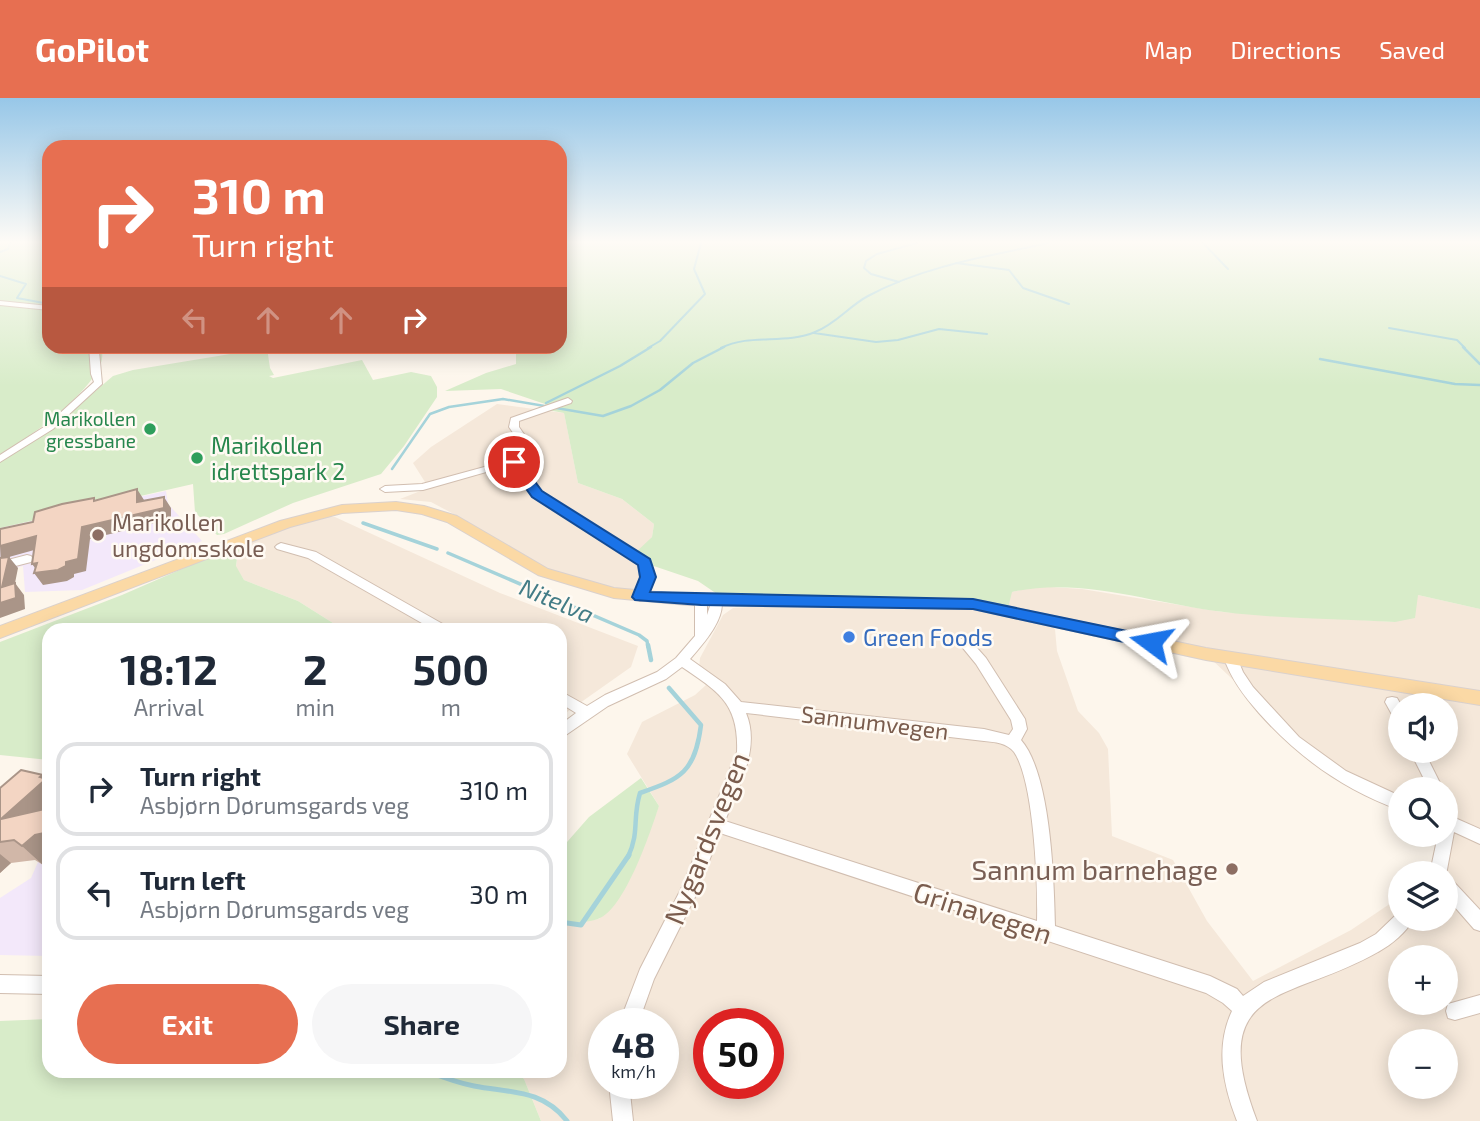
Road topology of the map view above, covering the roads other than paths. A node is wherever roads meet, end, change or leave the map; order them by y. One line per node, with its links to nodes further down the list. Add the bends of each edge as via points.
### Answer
1 (0, 303): 2 (street)
2 (42, 307)
3 (96, 354): 5 (street, via 99,382 59,420)
4 (568, 401): 6 (street, via 514,421 523,440)
5 (0, 459)
6 (514, 462): 7 (street, via 423,487); 11 (street, via 537,494 645,563 648,577)
7 (385, 489)
8 (281, 547): 13 (street, via 312,555)
9 (27, 559): 10 (street)
10 (0, 566)
11 (640, 597): 12 (main road); 14 (main road, via 586,587 543,572 443,515 407,507 363,507 285,524)
12 (709, 600): 16 (main road, via 973,604); 17 (street, via 712,622)
13 (432, 623)
14 (0, 632)
15 (964, 642): 23 (street, via 1020,724)
16 (1231, 658): 18 (main road); 24 (street, via 1244,686 1300,748 1323,766)
17 (683, 661): 20 (street, via 724,690); 21 (street, via 654,681)
18 (1480, 698)
19 (567, 700): 21 (street)
20 (737, 707): 23 (street, Sannumvegen); 25 (street, Nygardsvegen, via 745,730 744,752)
21 (587, 713): 22 (street)
22 (567, 728)
23 (1012, 742): 31 (street, via 1025,757 1032,783)
24 (1388, 798)
25 (716, 825): 31 (street, Grinavegen); 35 (street, Nygardsvegen)
26 (1458, 825): 27 (street)
27 (1480, 837)
28 (1458, 898): 29 (street)
29 (1480, 923)
30 (1391, 931): 36 (street, via 1366,949 1259,993)
31 (1046, 932): 36 (street, Grinavegen, via 1210,985)
32 (0, 984): 33 (street)
33 (42, 985)
34 (1480, 1004): 37 (street)
35 (634, 1008)
36 (1243, 1009): 40 (street, via 1230,1051)
37 (1458, 1010)
38 (621, 1099): 39 (street)
39 (623, 1121)
40 (1247, 1121)

